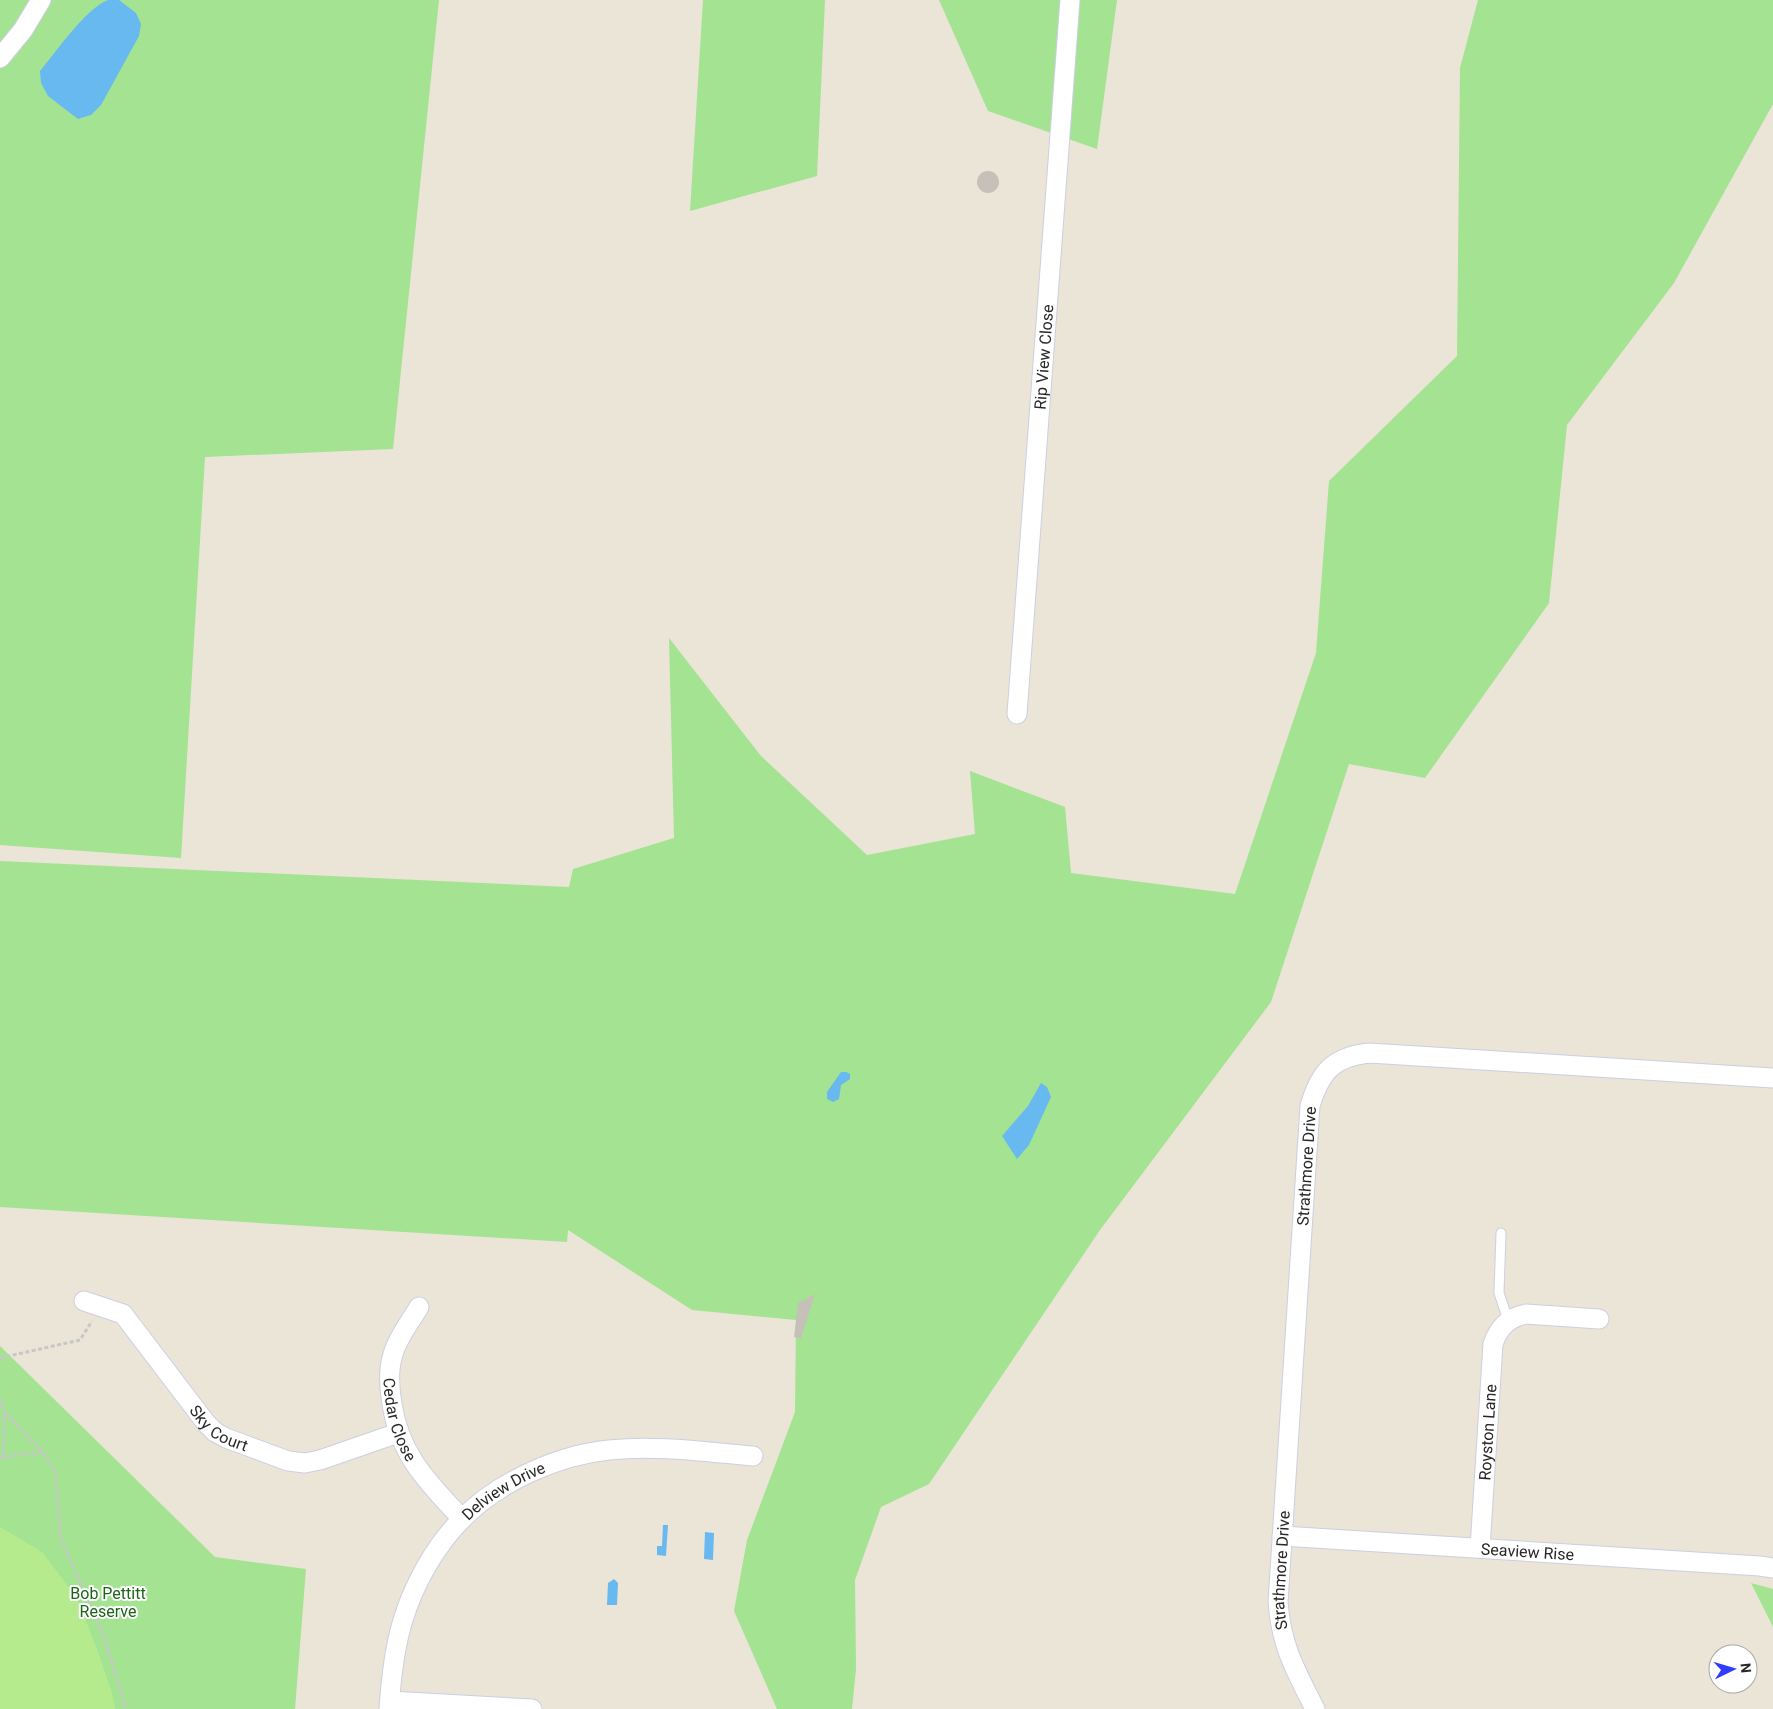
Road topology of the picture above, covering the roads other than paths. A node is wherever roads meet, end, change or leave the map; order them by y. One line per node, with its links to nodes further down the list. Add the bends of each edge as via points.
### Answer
1 (41, 0): 3 (street, via 24,30)
2 (1070, 0): 4 (street, Rip View Close)
3 (0, 58)
4 (1017, 714)
5 (1773, 1078): 14 (street, Strathmore Drive, via 1384,1053 1350,1055 1335,1064 1316,1087 1310,1106)
6 (1501, 1233): 10 (lane, via 1499,1293)
7 (93, 1304): 11 (street, Sky Court, via 123,1314 206,1423 226,1438 288,1461 305,1463)
8 (419, 1308): 11 (street, Cedar Close, via 398,1340 393,1354 390,1393)
9 (1599, 1319): 10 (street, via 1526,1314)
10 (1508, 1320): 15 (street, Royston Lane, via 1493,1344)
11 (398, 1433): 13 (street, Cedar Close, via 416,1468)
12 (753, 1456): 13 (street, Delview Drive, via 633,1448 579,1455 528,1474 481,1502)
13 (462, 1519): 17 (street, Delview Drive, via 432,1557 411,1597 391,1672)
14 (1282, 1536): 15 (street, Seaview Rise); 19 (street, Strathmore Drive, via 1280,1622 1292,1663)
15 (1480, 1548): 16 (street, Seaview Rise)
16 (1773, 1568)
17 (390, 1705): 18 (street)
18 (532, 1709)
19 (1315, 1709)

